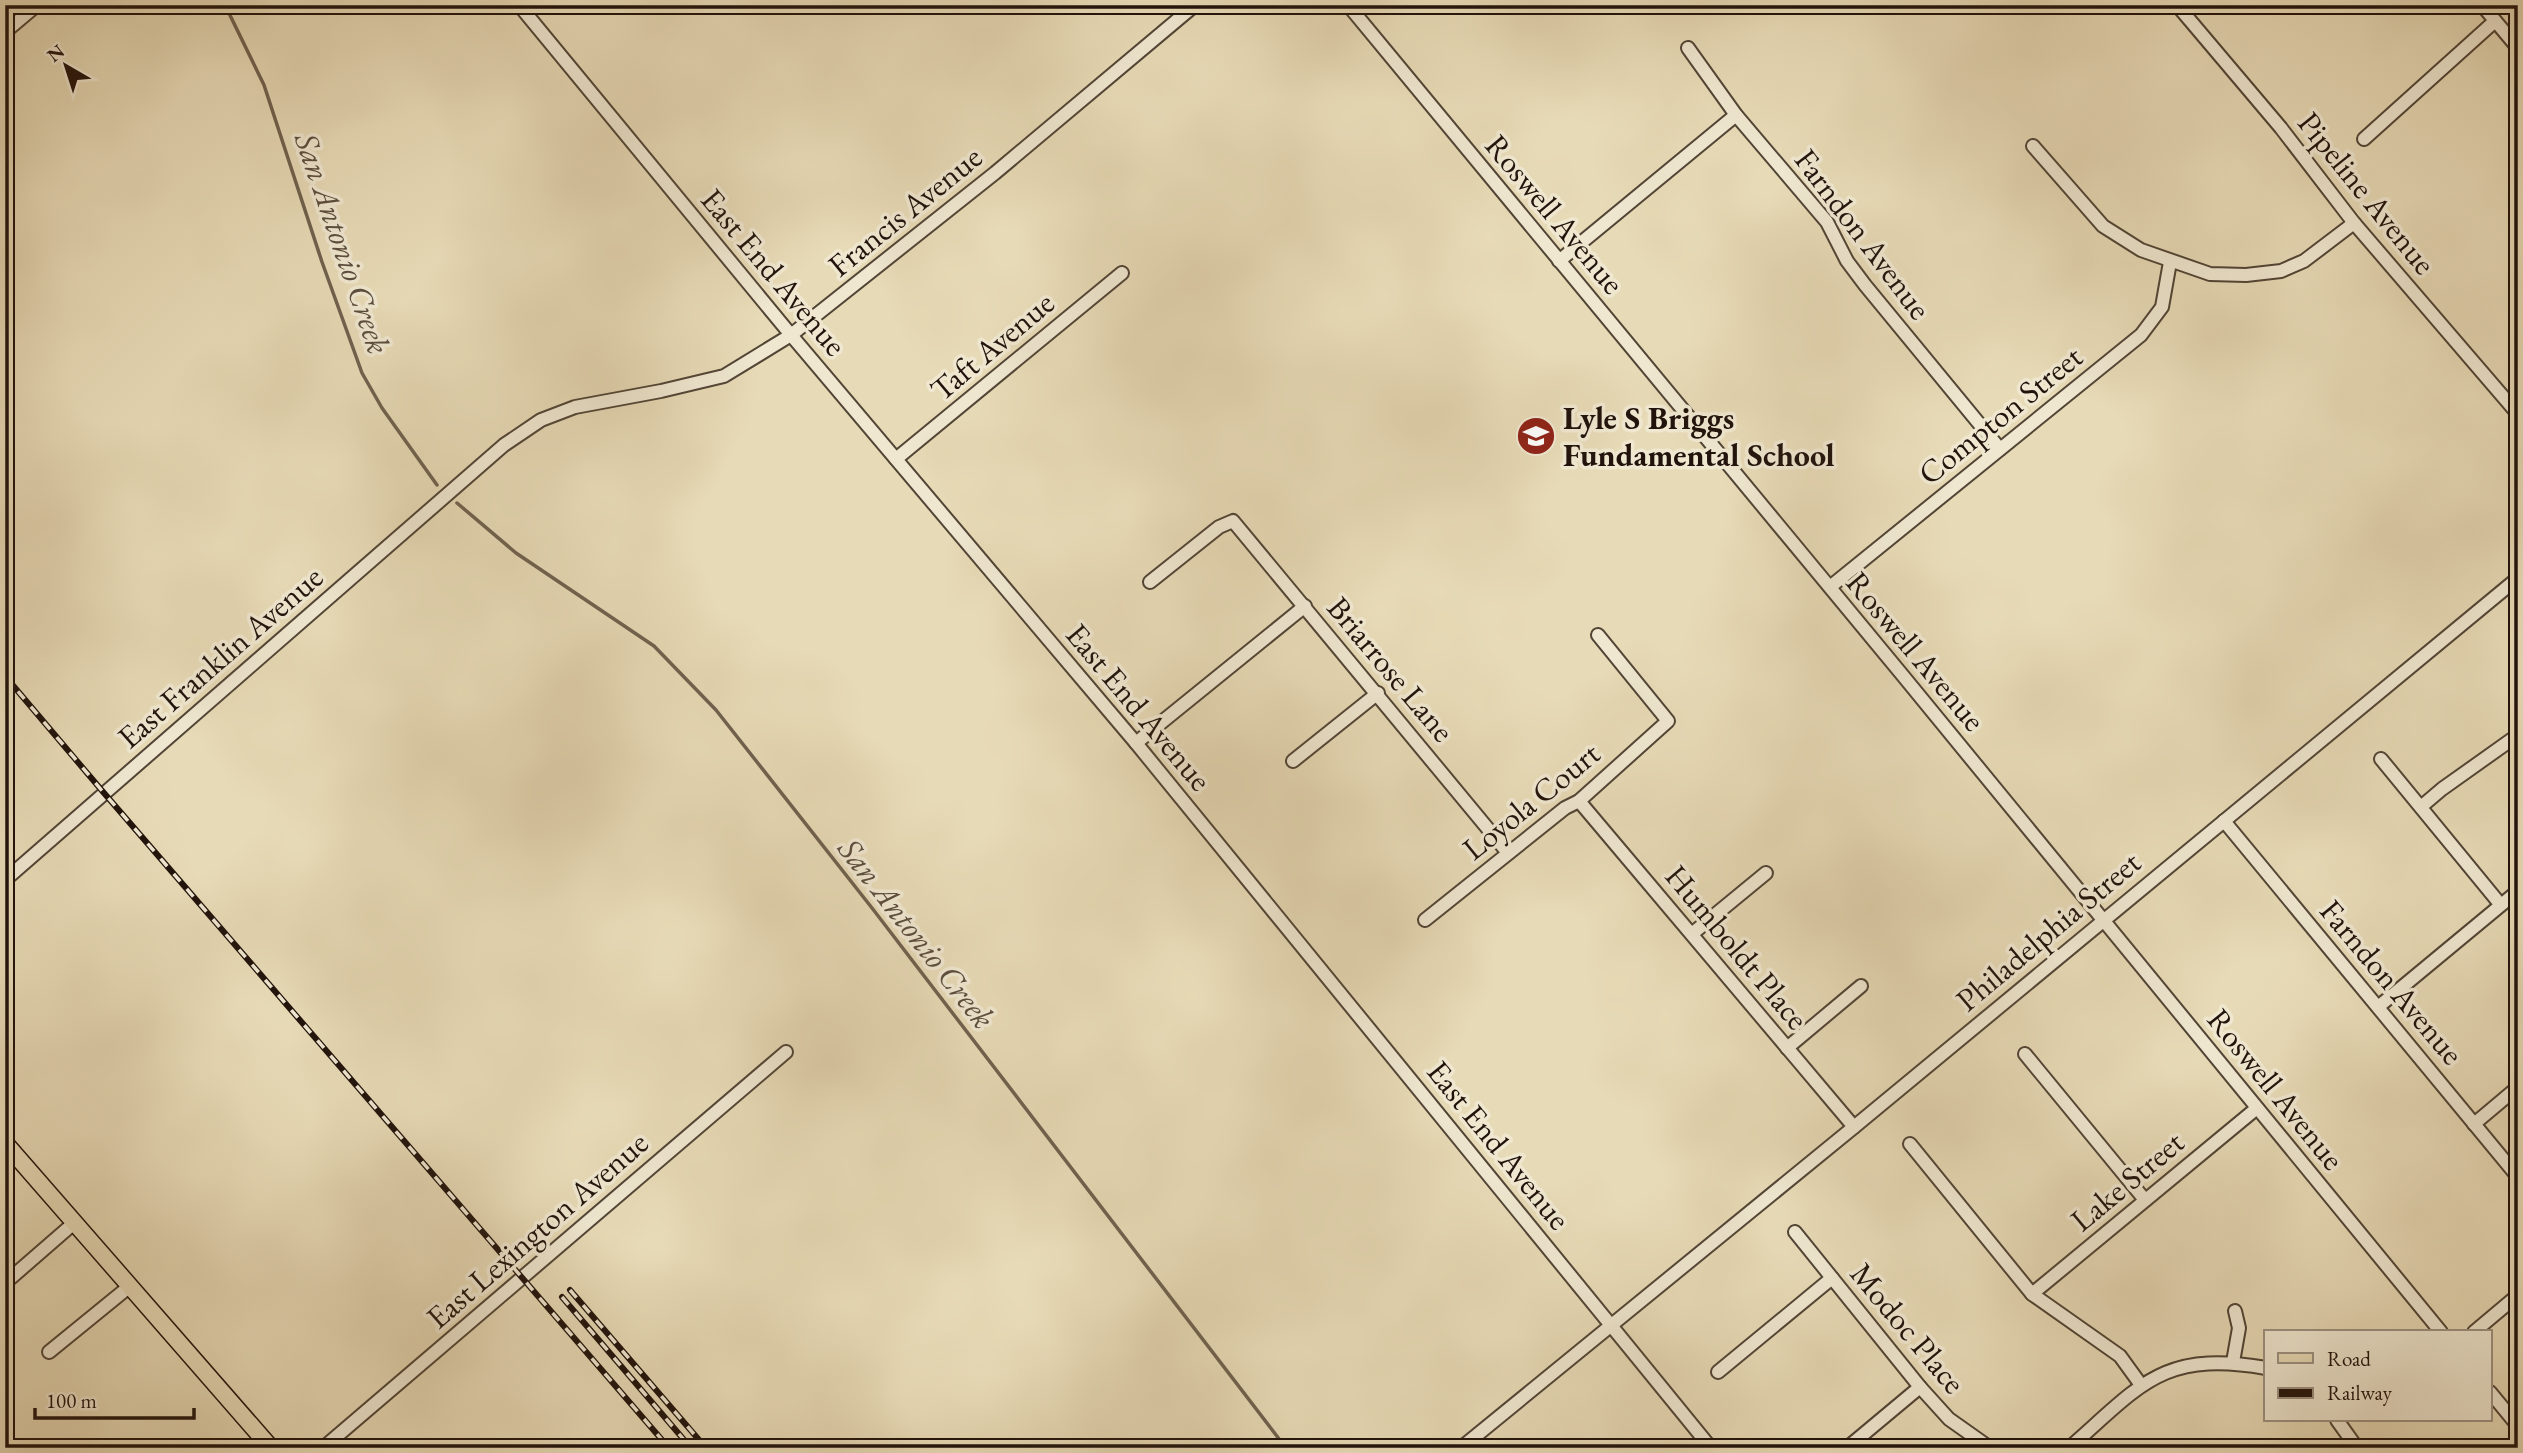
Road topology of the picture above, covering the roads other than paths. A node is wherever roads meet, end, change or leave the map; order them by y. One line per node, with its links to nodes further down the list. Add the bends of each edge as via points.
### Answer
1 (37, 5): 9 (street)
2 (519, 5): 19 (street, East End Avenue)
3 (1195, 5): 19 (street, Francis Avenue, via 995,173)
4 (1348, 5): 16 (street, Roswell Avenue)
5 (2194, 5): 7 (street)
6 (2482, 5): 8 (street)
7 (2180, 10): 15 (street, Pipeline Avenue, via 2281,128)
8 (2495, 21): 11 (street); 13 (street)
9 (5, 32)
10 (1688, 48): 12 (street, Farndon Avenue)
11 (2518, 48)
12 (1736, 115): 16 (street); 21 (street, Farndon Avenue, via 1827,222 1853,269)
13 (2364, 139)
14 (2033, 146): 17 (street, via 2103,226)
15 (2354, 223): 17 (street, via 2304,261 2281,271 2210,274); 20 (street, Pipeline Avenue)
16 (1559, 261): 26 (street, Roswell Avenue)
17 (2170, 262): 21 (street, Compton Street, via 2162,307 2141,335)
18 (1122, 273): 22 (street, Taft Avenue)
19 (791, 335): 22 (street, East End Avenue); 23 (street, Francis Avenue, via 724,376 575,407 541,420)
20 (2518, 414)
21 (2000, 449): 26 (street, Compton Street)
22 (896, 459): 31 (street, East End Avenue)
23 (471, 474): 39 (street, East Franklin Avenue)
24 (2518, 578): 36 (street, Philadelphia Street)
25 (1150, 582): 27 (street, Briarrose Lane, via 1233,521)
26 (1830, 587): 42 (street, Roswell Avenue)
27 (1305, 606): 29 (street, Briarrose Lane); 31 (street)
28 (1598, 635): 34 (street, Loyola Court, via 1668,721)
29 (1378, 693): 33 (street); 37 (street, Briarrose Lane)
30 (2518, 735): 35 (street)
31 (1136, 743): 66 (street, East End Avenue)
32 (2381, 759): 35 (street)
33 (1293, 761)
34 (1579, 801): 37 (street, Loyola Court); 44 (street, Humboldt Place)
35 (2421, 806): 41 (street)
36 (2224, 821): 42 (street, Philadelphia Street); 46 (street, Farndon Avenue)
37 (1508, 853): 43 (street, Loyola Court)
38 (1766, 873): 44 (street)
39 (5, 880)
40 (2518, 891): 41 (street)
41 (2500, 904): 46 (street)
42 (2103, 919): 51 (street, Roswell Avenue); 53 (street, Philadelphia Street)
43 (1424, 920)
44 (1693, 933): 47 (street, Humboldt Place)
45 (1861, 986): 47 (street)
46 (2378, 1007): 52 (street, Farndon Avenue)
47 (1787, 1048): 53 (street, Humboldt Place)
48 (786, 1052): 79 (street, East Lexington Avenue)
49 (2025, 1054): 57 (street)
50 (2518, 1087): 52 (street)
51 (2257, 1108): 57 (street, Lake Street); 67 (street, Roswell Avenue)
52 (2474, 1124): 56 (street, Farndon Avenue)
53 (1854, 1127): 66 (street, Philadelphia Street)
54 (5, 1143): 58 (main road)
55 (1910, 1144): 63 (street)
56 (2518, 1177)
57 (2145, 1200): 63 (street, Lake Street)
58 (74, 1223): 61 (street); 62 (main road)
59 (1795, 1232): 60 (street, Modoc Place)
60 (1832, 1278): 72 (street); 74 (street, Modoc Place)
61 (5, 1283)
62 (130, 1286): 69 (street); 78 (main road)
63 (2032, 1294): 73 (street, via 2120,1356)
64 (2518, 1295): 68 (street)
65 (2235, 1311): 70 (street, via 2239,1328)
66 (1612, 1326): 80 (street, Philadelphia Street); 81 (street, East End Avenue)
67 (2439, 1330)
68 (2476, 1330)
69 (49, 1352)
70 (2233, 1362): 71 (street); 73 (street, via 2167,1370)
71 (2264, 1368)
72 (1718, 1372)
73 (2141, 1385): 84 (street)
74 (1920, 1387): 82 (street); 83 (street, Modoc Place, via 1949,1419)
75 (2492, 1394): 77 (street)
76 (2338, 1422): 85 (street)
77 (2518, 1426)
78 (271, 1448)
79 (323, 1448)
80 (1461, 1448)
81 (1711, 1448)
82 (1847, 1448)
83 (1990, 1448)
84 (2069, 1448)
85 (2357, 1448)

